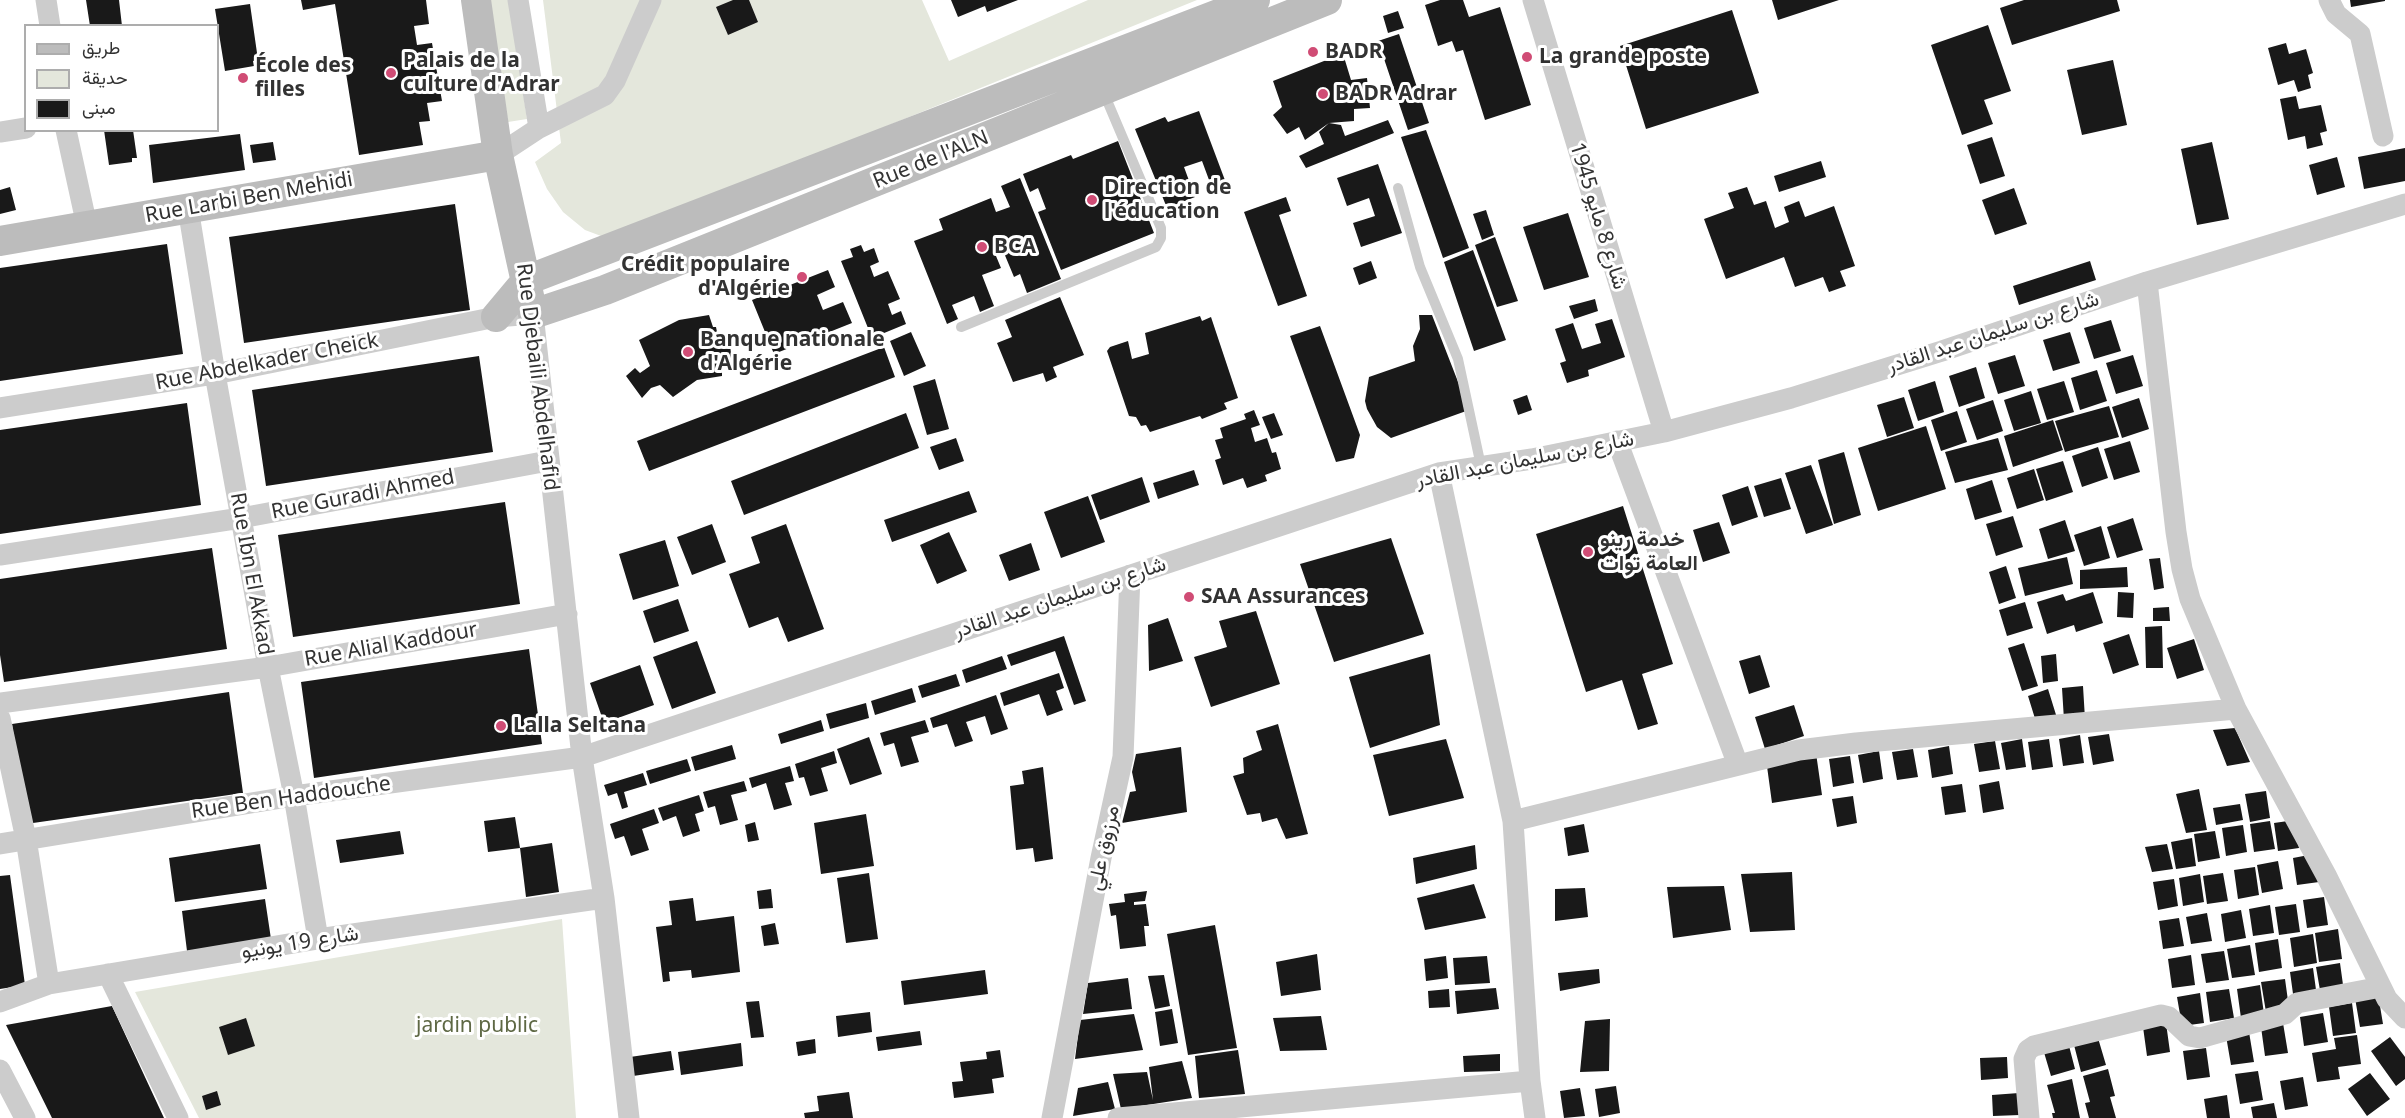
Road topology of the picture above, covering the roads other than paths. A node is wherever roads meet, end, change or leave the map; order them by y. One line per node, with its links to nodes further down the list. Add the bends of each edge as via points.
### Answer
1 (46, 0): 9 (street)
2 (476, 0): 18 (street, Rue Djebaili Abdelhafid)
3 (518, 0): 13 (street)
4 (651, 0): 13 (street, via 605,95)
5 (1255, 0): 11 (street, Rue de l'ALN)
6 (1327, 0): 10 (street, Rue de l'ALN)
7 (1533, 0): 31 (street, شارع 8 مايو 1945)
8 (2329, 0): 16 (street, via 2336,14 2360,34)
9 (50, 24)
10 (1103, 91): 17 (street, Rue de l'ALN); 28 (lane, via 1161,228 1156,247)
11 (979, 107): 17 (street); 24 (street, Rue de l'ALN)
12 (24, 128): 14 (street)
13 (539, 128): 18 (street)
14 (0, 132)
15 (66, 132): 22 (street)
16 (2383, 136)
17 (991, 137): 26 (street, Rue de l'ALN, via 605,290)
18 (498, 155): 21 (street, Rue Larbi Ben Mehidi); 24 (street, Rue Djebaili Abdelhafid)
19 (1398, 188): 34 (lane, via 1420,267 1458,359)
20 (2405, 204): 25 (street, شارع بن سليمان عبد القادر)
21 (188, 208): 22 (street, Rue Larbi Ben Mehidi); 29 (street, Rue Ibn El Akkad)
22 (87, 226): 23 (street, Rue Larbi Ben Mehidi)
23 (0, 241)
24 (527, 280): 26 (street, Rue Djebaili Abdelhafid); 27 (street, Rue de l'ALN)
25 (2147, 282): 31 (street, شارع بن سليمان عبد القادر, via 1791,398); 42 (street, via 2182,569 2190,599)
26 (533, 314): 27 (street, Rue Abdelkader Cheick); 33 (street, Rue Djebaili Abdelhafid)
27 (496, 317): 29 (street, Rue Abdelkader Cheick)
28 (961, 327)
29 (215, 374): 30 (street, Rue Abdelkader Cheick); 36 (street, Rue Ibn El Akkad)
30 (0, 408)
31 (1664, 432): 32 (street, شارع بن سليمان عبد القادر)
32 (1617, 441): 34 (street, شارع بن سليمان عبد القادر); 45 (street)
33 (548, 461): 36 (street, Rue Guradi Ahmed); 39 (street, Rue Djebaili Abdelhafid)
34 (1481, 466): 35 (street, شارع بن سليمان عبد القادر)
35 (1439, 473): 38 (street, شارع بن سليمان عبد القادر); 47 (street)
36 (241, 518): 37 (street, Rue Guradi Ahmed); 40 (street, Rue Ibn El Akkad)
37 (0, 555)
38 (1130, 575): 44 (street, شارع بن سليمان عبد القادر); 62 (street, مرزوق علي, via 1123,757)
39 (567, 614): 40 (street, Rue Alial Kaddour); 44 (street, Rue Djebaili Abdelhafid)
40 (268, 667): 41 (street, Rue Alial Kaddour); 46 (street, Rue Ibn El Akkad)
41 (0, 703)
42 (2236, 709): 45 (street, via 1856,743 1799,750); 54 (street, via 2326,875)
43 (0, 718): 48 (street)
44 (582, 758): 46 (street, Rue Ben Haddouche); 50 (street, Rue Djebaili Abdelhafid)
45 (1738, 765): 47 (street)
46 (294, 796): 48 (street, Rue Ben Haddouche); 51 (street, Rue Ibn El Akkad)
47 (1513, 821): 58 (street)
48 (26, 839): 49 (street, Rue Ben Haddouche); 53 (street)
49 (0, 844)
50 (604, 898): 51 (street, شارع 19 يونيو); 61 (street, Rue Djebaili Abdelhafid)
51 (318, 939): 52 (street, شارع 19 يونيو)
52 (108, 974): 53 (street, شارع 19 يونيو); 60 (street)
53 (49, 984): 55 (street, شارع 19 يونيو)
54 (2381, 987): 56 (street); 65 (street, via 2297,1003 2285,1014 2200,1038 2189,1036 2169,1017 2161,1015 2034,1046 2024,1059)
55 (0, 1002)
56 (2405, 1018)
57 (0, 1070): 59 (street)
58 (1530, 1082): 63 (street); 64 (street)
59 (25, 1118)
60 (178, 1118)
61 (629, 1118)
62 (1052, 1118)
63 (1118, 1118)
64 (1535, 1118)
65 (2029, 1118)

